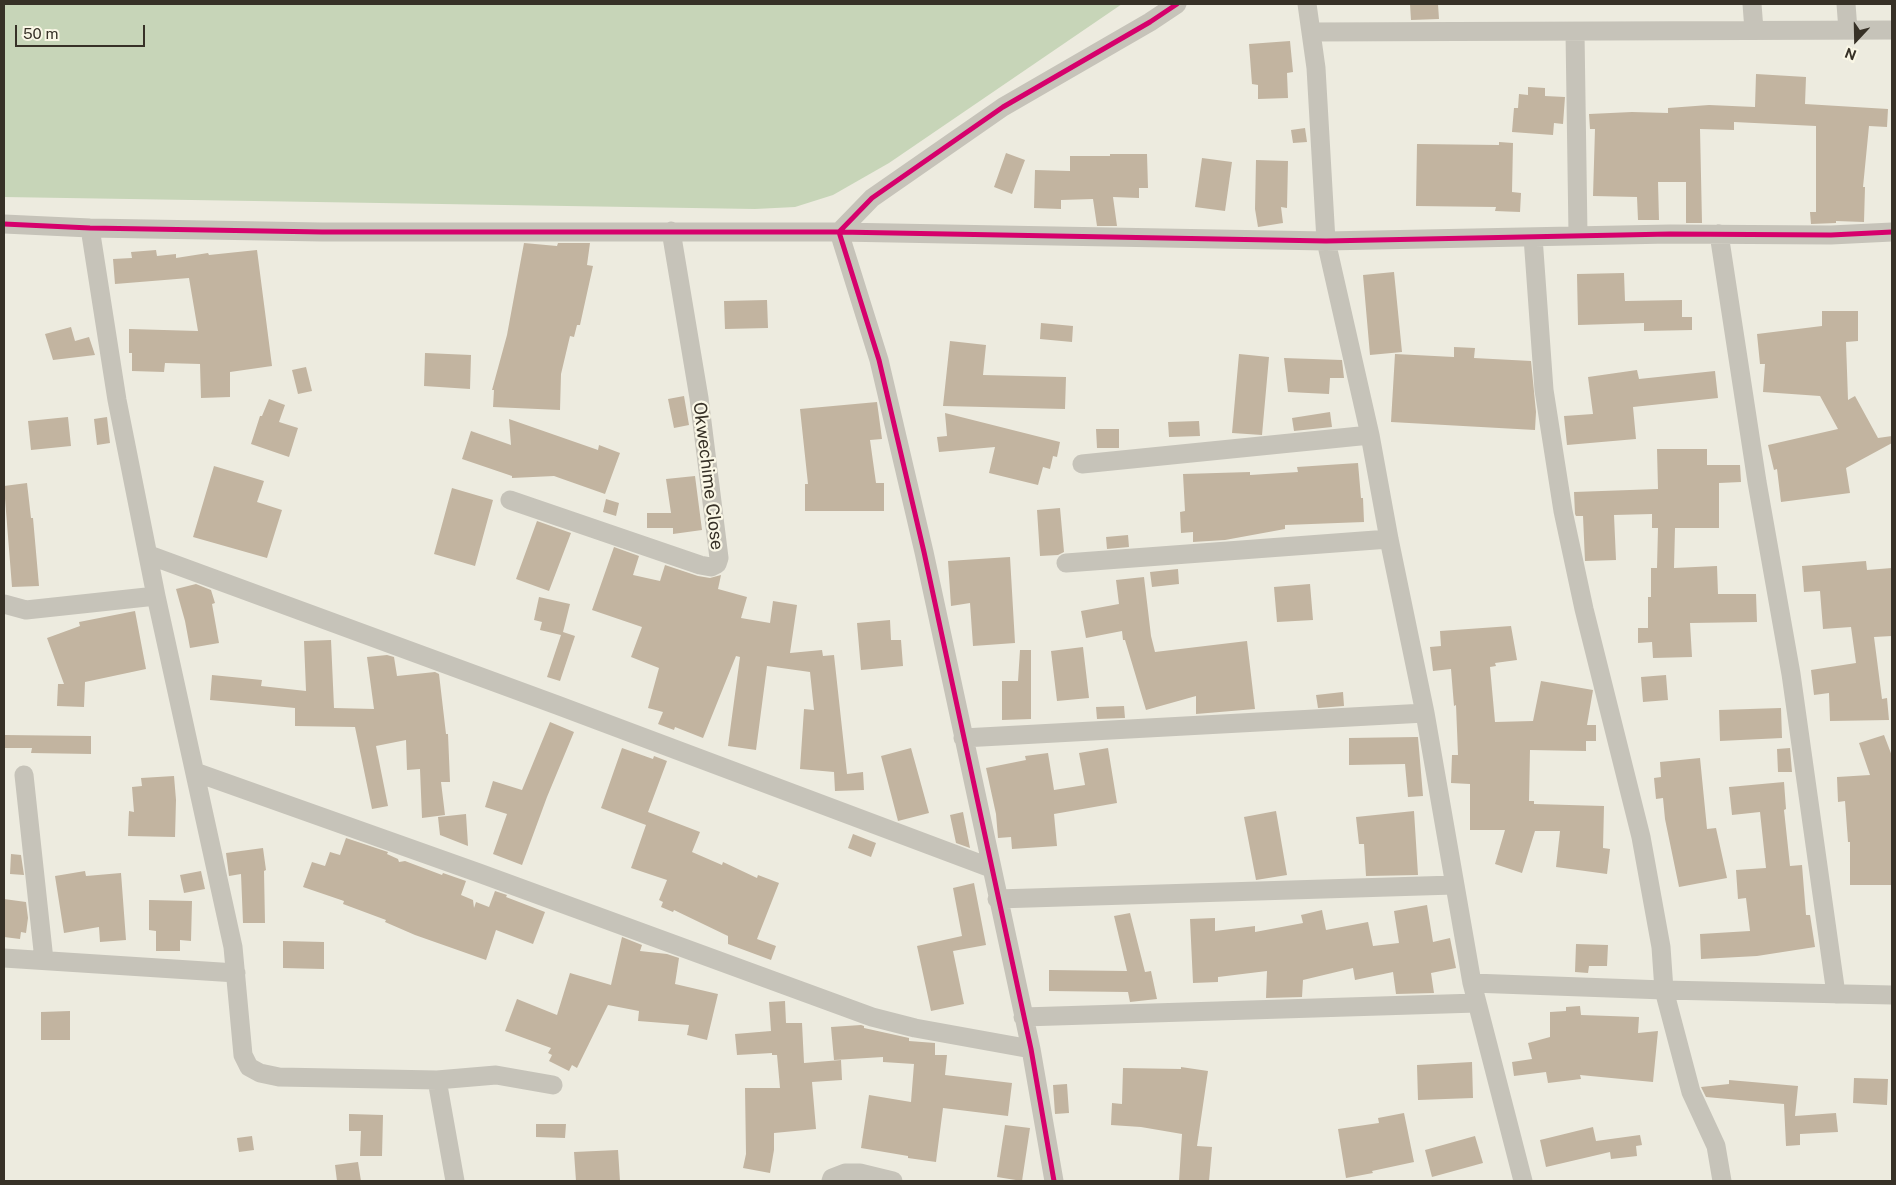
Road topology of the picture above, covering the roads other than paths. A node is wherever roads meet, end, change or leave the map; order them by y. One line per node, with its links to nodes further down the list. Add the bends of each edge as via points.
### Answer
1 (1177, 4): 13 (street, via 1003,107 872,198)
2 (1307, 4): 8 (street)
3 (1752, 4): 5 (street)
4 (1846, 4): 6 (street)
5 (1754, 30): 6 (street); 9 (street)
6 (1848, 30): 7 (street)
7 (1892, 30)
8 (1311, 32): 9 (street); 18 (street)
9 (1575, 32): 17 (street)
10 (4, 224): 11 (street)
11 (90, 228): 12 (street, via 322,232); 23 (street, via 117,400)
12 (671, 231): 13 (street); 21 (street, Okwechime Close, via 699,398 719,558 717,564 711,567 700,565)
13 (839, 232): 18 (street); 28 (street, via 879,360)
14 (1892, 232): 15 (street)
15 (1719, 234): 17 (street); 39 (street, via 1757,482 1793,683)
16 (1533, 236): 17 (street); 18 (street); 38 (street, via 1544,390 1563,511 1641,837 1661,947)
17 (1578, 236)
18 (1326, 241): 19 (street)
19 (1370, 435): 20 (street); 22 (street)
20 (1082, 464)
21 (510, 500)
22 (1389, 539): 24 (street); 27 (street)
23 (149, 555): 25 (street); 31 (street, via 557,704)
24 (1066, 564)
25 (156, 596): 26 (street, via 26,610); 29 (street)
26 (4, 604)
27 (1425, 713): 28 (street); 32 (street)
28 (963, 738): 31 (street)
29 (195, 772): 36 (street); 43 (street, via 872,1017)
30 (24, 775): 35 (street)
31 (991, 868): 33 (street)
32 (1454, 885): 33 (street); 37 (street)
33 (997, 899): 42 (street)
34 (4, 958): 35 (street)
35 (44, 960): 36 (street)
36 (236, 973): 44 (street, via 243,1055 249,1066 260,1073 279,1077)
37 (1472, 983): 38 (street); 41 (street)
38 (1664, 990): 39 (street); 51 (street, via 1691,1092 1716,1146)
39 (1836, 994): 40 (street)
40 (1892, 995)
41 (1477, 1003): 42 (street); 50 (street)
42 (1023, 1017): 43 (street)
43 (1031, 1049): 49 (street)
44 (437, 1080): 45 (street, via 496,1075); 46 (street)
45 (553, 1085)
46 (455, 1181)
47 (831, 1181): 48 (street, via 845,1173 860,1173)
48 (893, 1181)
49 (1054, 1181)
50 (1520, 1181)
51 (1722, 1181)

